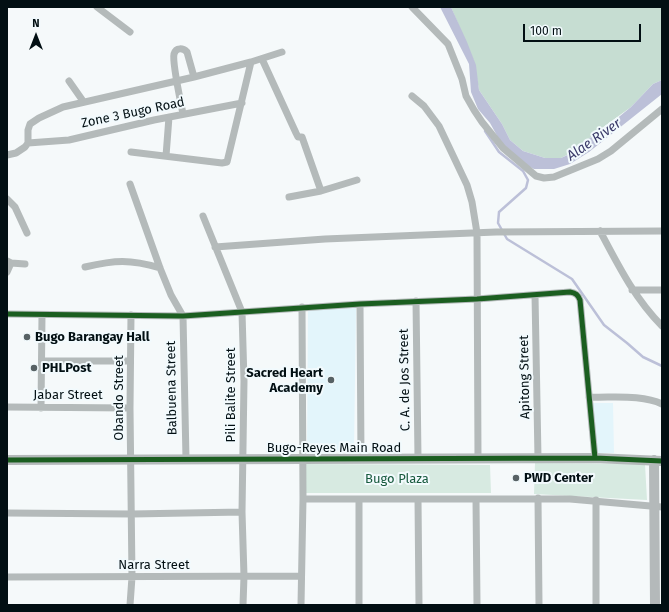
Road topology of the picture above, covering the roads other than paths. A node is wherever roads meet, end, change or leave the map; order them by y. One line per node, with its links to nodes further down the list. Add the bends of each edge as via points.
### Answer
1 (97, 7): 3 (street)
2 (412, 7): 13 (street, via 448,44 466,96 478,116 503,148 536,176 554,177 598,160)
3 (130, 32)
4 (282, 52): 5 (street)
5 (262, 59): 6 (street); 22 (street, via 298,137 302,137)
6 (251, 62): 7 (street); 12 (street)
7 (194, 77): 9 (street); 9 (street, via 189,55 184,49 180,49 174,57)
8 (69, 81): 11 (street)
9 (178, 81): 11 (street); 14 (street)
10 (412, 96): 29 (street, via 424,106 439,126 472,202)
11 (83, 101): 16 (street, via 63,107 30,124)
12 (242, 103): 14 (street, Zone 3 Bugo Road); 19 (street, via 227,162)
13 (662, 109)
14 (183, 114): 15 (street, Zone 3 Bugo Road)
15 (169, 117): 16 (street, Zone 3 Bugo Road, via 69,140); 19 (street)
16 (28, 142): 18 (street, via 22,151)
17 (131, 152): 19 (street)
18 (7, 155)
19 (166, 156)
20 (357, 180): 22 (street)
21 (130, 184): 34 (street)
22 (321, 191): 23 (street)
23 (289, 197)
24 (7, 199): 28 (street, via 15,207)
25 (203, 216): 30 (street, Pili Balite Street)
26 (600, 231): 27 (street); 29 (street); 36 (street)
27 (662, 231)
28 (27, 233)
29 (476, 233): 30 (street, via 325,239); 39 (street)
30 (215, 247): 43 (street, Pili Balite Street)
31 (9, 262): 32 (street); 35 (street)
32 (25, 264)
33 (85, 267): 34 (street, via 126,261 141,262)
34 (160, 268): 47 (street)
35 (7, 272)
36 (632, 290): 37 (street); 48 (street)
37 (662, 290)
38 (535, 295): 39 (street); 51 (street, via 570,292 578,296); 59 (street, Apitong Street)
39 (477, 299): 40 (street); 63 (street)
40 (416, 301): 41 (street); 58 (street, C. A. de Jos Street)
41 (360, 304): 42 (street); 57 (street)
42 (302, 307): 43 (street); 56 (street)
43 (242, 312): 47 (street); 62 (street, Pili Balite Street)
44 (7, 314): 45 (street)
45 (42, 315): 46 (street); 49 (street)
46 (131, 315): 47 (street); 50 (street, Obando Street)
47 (183, 316): 61 (street, Balbuena Street)
48 (662, 326)
49 (42, 361): 50 (street); 54 (street)
50 (130, 362): 55 (street, Obando Street)
51 (589, 397): 52 (street, via 638,398); 60 (street)
52 (662, 404)
53 (7, 407): 54 (street, Jabar Street)
54 (41, 408): 55 (street, Jabar Street)
55 (130, 408): 65 (street, Obando Street)
56 (302, 458): 57 (street, Bugo-Reyes Main Road); 62 (street, Bugo-Reyes Main Road); 68 (street)
57 (361, 458): 58 (street, Bugo-Reyes Main Road)
58 (418, 458): 63 (street, Bugo-Reyes Main Road)
59 (538, 458): 60 (street, Bugo-Reyes Main Road); 63 (street, Bugo-Reyes Main Road)
60 (594, 458): 66 (street, Bugo-Reyes Main Road)
61 (186, 459): 62 (street, Bugo-Reyes Main Road); 65 (street, Bugo-Reyes Main Road)
62 (243, 459): 74 (street, Pili Balite Street)
63 (478, 459)
64 (7, 460): 65 (street, Bugo-Reyes Main Road)
65 (131, 460): 76 (street, Obando Street)
66 (658, 460): 73 (street)
67 (538, 498): 71 (street); 72 (street); 87 (street)
68 (303, 499): 69 (street); 78 (street)
69 (359, 499): 70 (street); 84 (street)
70 (418, 499): 71 (street); 85 (street)
71 (476, 499): 86 (street)
72 (596, 500): 73 (street); 88 (street)
73 (658, 506): 89 (street)
74 (242, 512): 76 (street); 77 (street, Pili Balite Street)
75 (7, 513): 76 (street)
76 (132, 514): 80 (street, Obando Street)
77 (244, 576): 78 (street, Narra Street); 80 (street, Narra Street); 82 (street, Pili Balite Street)
78 (301, 576): 83 (street)
79 (7, 577): 80 (street, Narra Street)
80 (132, 577): 81 (street, Obando Street)
81 (130, 605)
82 (243, 605)
83 (301, 605)
84 (360, 605)
85 (419, 605)
86 (477, 605)
87 (539, 605)
88 (596, 605)
89 (655, 605)

